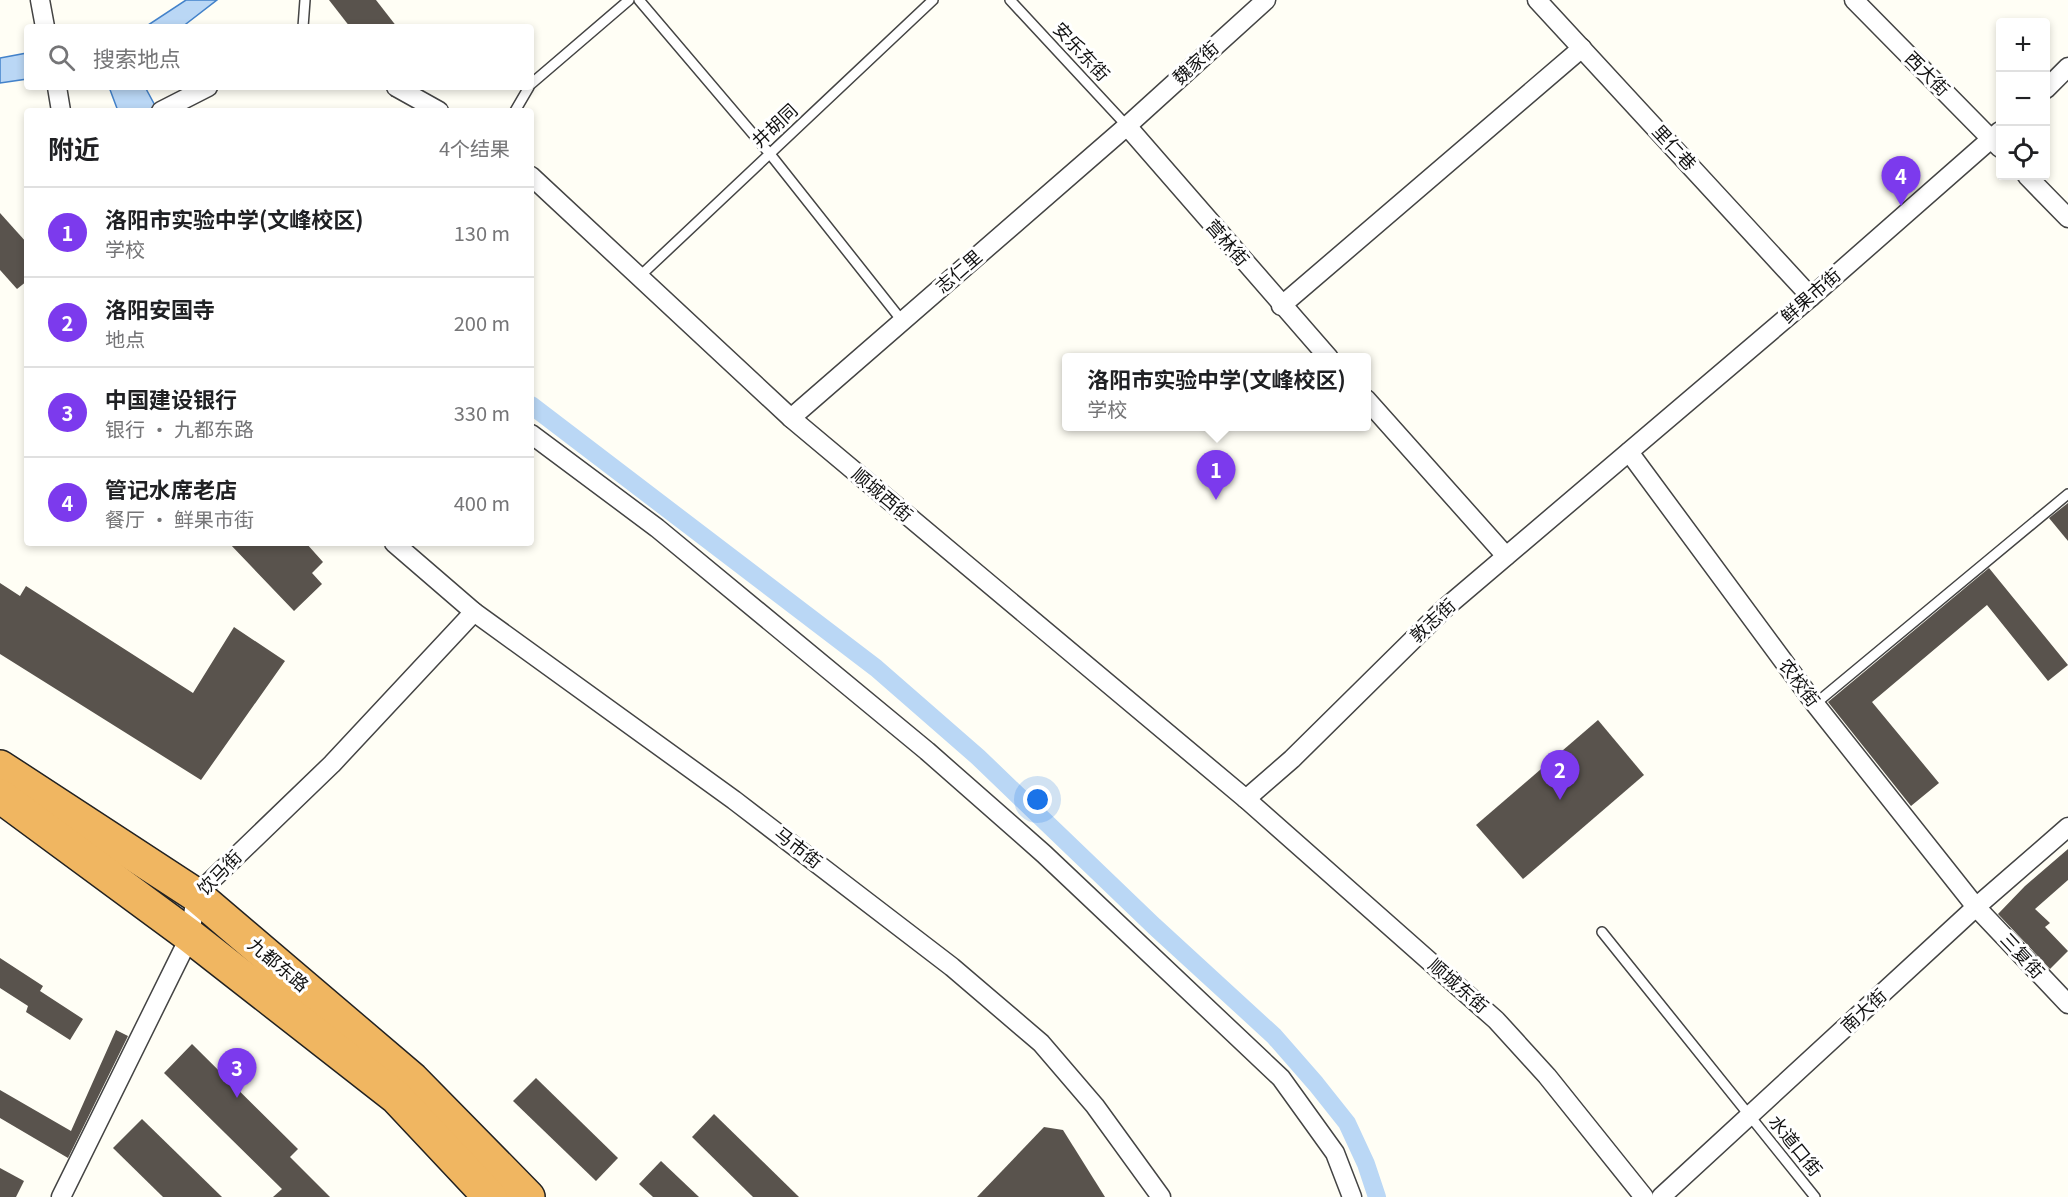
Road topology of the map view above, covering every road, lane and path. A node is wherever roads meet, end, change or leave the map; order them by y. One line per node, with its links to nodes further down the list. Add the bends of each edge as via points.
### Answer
1 (40, 0): 10 (street)
2 (305, 0): 11 (lane)
3 (629, 0): 13 (lane)
4 (639, 0): 23 (lane)
5 (933, 0): 23 (lane, 井胡同)
6 (1010, 0): 20 (lane, 安乐东街)
7 (1266, 0): 20 (street, 魏家街)
8 (1537, 0): 12 (street, 里仁巷)
9 (1854, 0): 21 (street, 西大街)
10 (45, 24)
11 (303, 24)
12 (1582, 48): 28 (street, 里仁巷); 29 (street)
13 (534, 82)
14 (202, 90): 17 (street)
15 (401, 90): 18 (street)
16 (527, 90): 19 (lane)
17 (167, 108)
18 (434, 108)
19 (516, 108)
20 (1127, 126): 29 (street, 营林街); 30 (street, 志仁里)
21 (1996, 137)
22 (1996, 141): 28 (street, 鲜果市街)
23 (770, 154): 27 (lane, 井胡同); 30 (lane)
24 (534, 179): 27 (street, 顺城西街)
25 (2031, 180): 26 (street)
26 (2068, 218)
27 (639, 277): 33 (street, 顺城西街)
28 (1811, 297): 35 (street, 鲜果市街)
29 (1281, 306): 31 (street, 营林街)
30 (903, 322): 33 (street, 志仁里)
31 (1325, 353)
32 (1371, 405): 38 (street)
33 (791, 418): 43 (street, 顺城西街)
34 (534, 436): 55 (street, via 657,528 927,751 1044,854 1281,1078 1335,1153)
35 (1629, 452): 38 (street, 敦志街); 40 (street, 农校街)
36 (2068, 494): 40 (lane)
37 (397, 546): 39 (street, 马市街)
38 (1506, 556): 43 (street, 敦志街, via 1444,609)
39 (474, 612): 45 (street, 饮马街, via 332,764); 54 (street, 马市街, via 734,800 961,974 1041,1043 1095,1106)
40 (1815, 704): 46 (street, 农校街)
41 (0, 767): 45 (highway, 九都东路)
42 (0, 796): 48 (highway, 九都东路)
43 (1246, 799): 56 (street, 顺城东街, via 1496,1020 1547,1076)
44 (2068, 827): 46 (street, 南大街)
45 (196, 895): 48 (street, 饮马街); 53 (highway, 九都东路, via 412,1079)
46 (1976, 907): 49 (street, 三复街); 50 (street, 南大街)
47 (1602, 932): 50 (lane, 水道口街)
48 (190, 936): 51 (street, 饮马街); 52 (highway, 九都东路, via 396,1097)
49 (2068, 1004)
50 (1750, 1116): 57 (street, 南大街); 58 (lane, 水道口街)
51 (61, 1197)
52 (490, 1197)
53 (528, 1197)
54 (1161, 1197)
55 (1352, 1197)
56 (1644, 1197)
57 (1661, 1197)
58 (1815, 1197)

